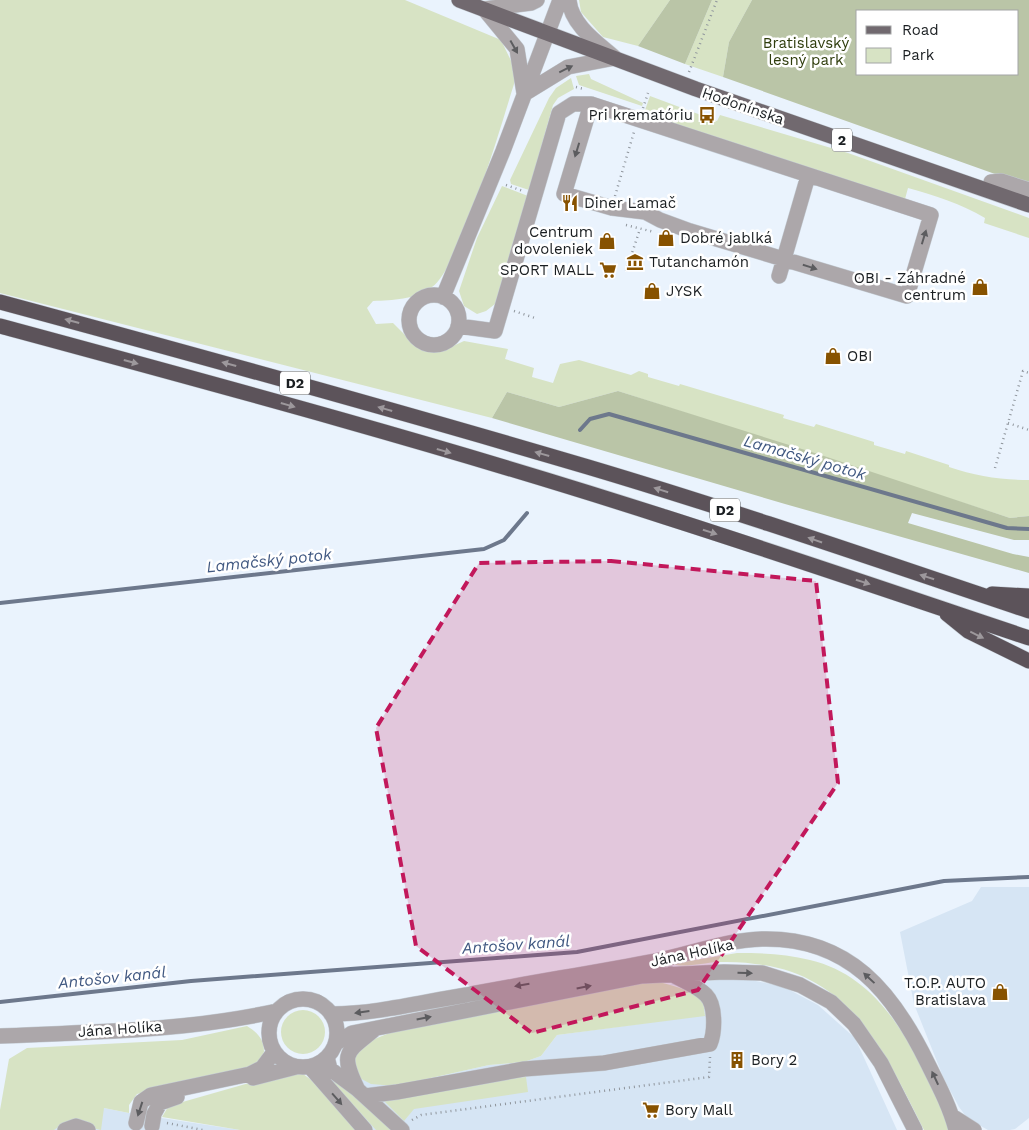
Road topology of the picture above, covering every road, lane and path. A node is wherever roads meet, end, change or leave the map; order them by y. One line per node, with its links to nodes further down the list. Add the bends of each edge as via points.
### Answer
1 (460, 0): 6 (main road, Hodonínska / 2)
2 (537, 0): 6 (street)
3 (560, 0): 7 (street)
4 (569, 0): 8 (street, via 574,16 586,33)
5 (717, 0): 9 (path)
6 (484, 9): 7 (main road, Hodonínska / 2); 11 (street, one-way to 11, via 517,49)
7 (548, 32): 8 (main road, Hodonínska / 2); 11 (street)
8 (615, 58): 9 (main road, Hodonínska / 2); 11 (street, one-way to 8, via 568,66)
9 (684, 85): 19 (main road, Hodonínska / 2)
10 (648, 92): 13 (path)
11 (524, 94): 24 (street)
12 (591, 104): 14 (street); 21 (street, one-way to 21, via 564,194 612,208 645,212 690,231); 27 (street, via 573,104 560,113 495,331)
13 (642, 110)
14 (808, 176): 21 (street); 21 (street, one-way to 14, via 906,296 931,215)
15 (991, 182): 17 (street, via 1000,181)
16 (506, 185): 18 (path)
17 (1029, 190)
18 (528, 193)
19 (1029, 205)
20 (640, 229): 22 (path)
21 (784, 259): 23 (street)
22 (626, 271)
23 (779, 276)
24 (443, 297): 27 (street, via 458,312); 27 (street, via 426,296 418,300 409,314 410,330 420,342 435,345 450,340)
25 (0, 302): 32 (highway, D2, one-way to 25, via 588,467)
26 (0, 326): 34 (highway, D2, one-way to 34, via 272,400 582,491)
27 (458, 326)
28 (1029, 373): 29 (path, via 1023,371)
29 (1008, 423): 30 (path); 31 (path)
30 (1029, 430)
31 (995, 468)
32 (973, 592): 33 (highway); 35 (highway, D2)
33 (1029, 596)
34 (938, 607): 36 (highway, D2); 37 (highway, one-way to 37, via 968,631)
35 (1029, 611)
36 (1029, 638)
37 (1029, 661)
38 (671, 974): 42 (street, Jána Holíka, one-way to 38, via 642,976); 46 (street, via 710,999 714,1034); 59 (street, Jána Holíka, one-way to 59, via 762,973 800,985 831,1002 854,1024 881,1063)
39 (277, 1011): 40 (street, via 293,1000 308,999 322,1005); 41 (street, Jána Holíka); 43 (street, via 270,1022)
40 (331, 1014): 45 (street, via 337,1031); 51 (street, Jána Holíka, one-way to 40, via 902,1014 872,979 848,960 810,944 762,939 418,1003)
41 (240, 1019): 43 (street, via 256,1025); 44 (street, Jána Holíka)
42 (376, 1028): 45 (street, Jána Holíka, via 352,1033); 50 (street, via 348,1053 346,1064)
43 (268, 1036): 47 (street)
44 (0, 1037)
45 (335, 1044): 48 (street)
46 (710, 1044): 50 (street, via 604,1063 524,1069 397,1092); 54 (path, via 709,1077 421,1115)
47 (274, 1052): 49 (street, via 282,1061); 52 (street, one-way to 52, via 262,1068 250,1074 151,1095 141,1102)
48 (327, 1057): 49 (street); 50 (street, via 330,1069)
49 (303, 1067): 53 (street, via 165,1099 156,1108); 58 (street, one-way to 58)
50 (361, 1092): 54 (street)
51 (954, 1123): 60 (street)
52 (136, 1124)
53 (155, 1124): 57 (path)
54 (405, 1127)
55 (65, 1130): 56 (street, via 76,1126)
56 (88, 1130)
57 (203, 1130)
58 (365, 1130)
59 (915, 1130)
60 (974, 1130)

